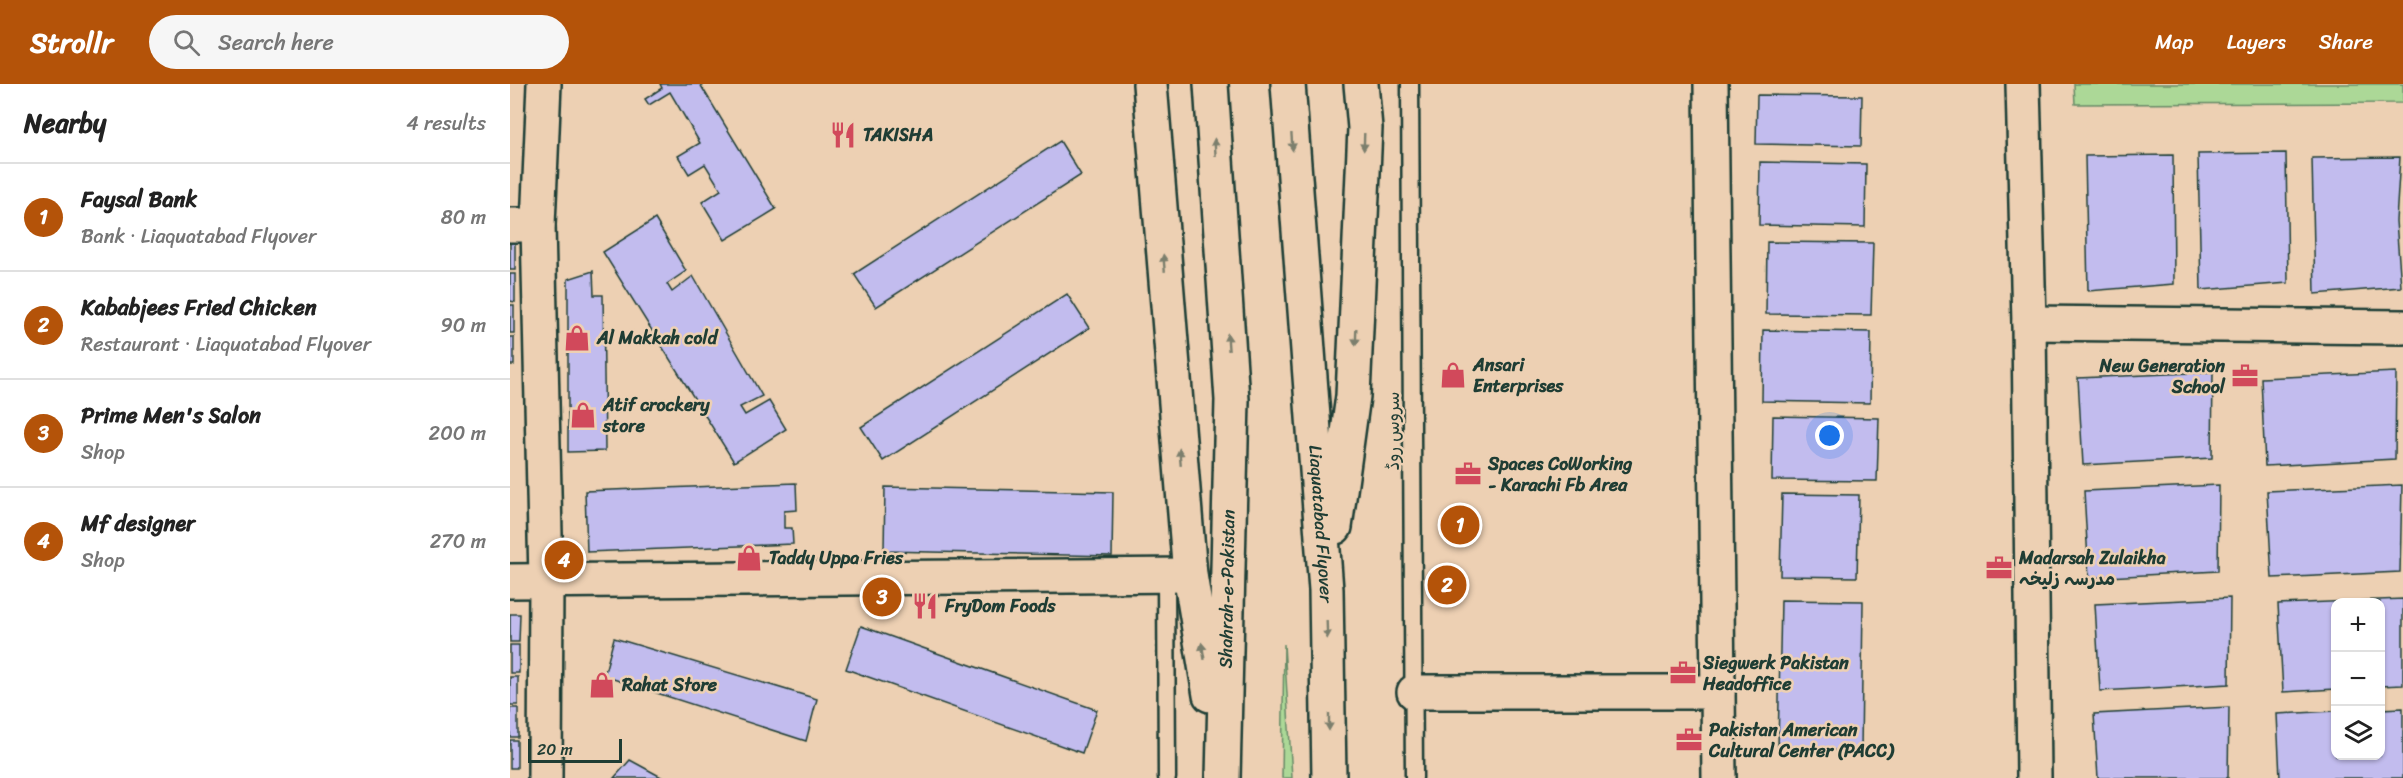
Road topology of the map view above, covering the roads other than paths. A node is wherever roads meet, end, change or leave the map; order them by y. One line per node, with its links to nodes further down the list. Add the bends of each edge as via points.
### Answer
1 (544, 84): 9 (main road)
2 (1150, 84): 12 (main road, one-way to 2)
3 (1211, 84): 18 (main road, Shahrah-e-Pakistan, one-way to 3, via 1232,400)
4 (1288, 84): 15 (main road, Liaquatabad Flyover, one-way to 15)
5 (1361, 84): 15 (main road, one-way to 15, via 1365,128 1353,396)
6 (1410, 84): 17 (lane, سروس روڈ)
7 (1711, 84): 16 (main road)
8 (2023, 84): 10 (main road)
9 (524, 225): 13 (main road)
10 (2029, 323): 11 (main road); 24 (main road)
11 (2403, 327)
12 (1178, 576): 13 (main road); 18 (main road, one-way to 12); 20 (lane)
13 (546, 580): 14 (main road); 19 (main road)
14 (510, 581)
15 (1326, 590): 21 (main road, Liaquatabad Flyover, one-way to 21)
16 (1718, 692): 17 (main road); 23 (main road)
17 (1414, 693): 22 (lane, سروس روڈ)
18 (1223, 774)
19 (545, 778)
20 (1167, 778)
21 (1329, 778)
22 (1414, 778)
23 (1719, 778)
24 (2034, 778)

